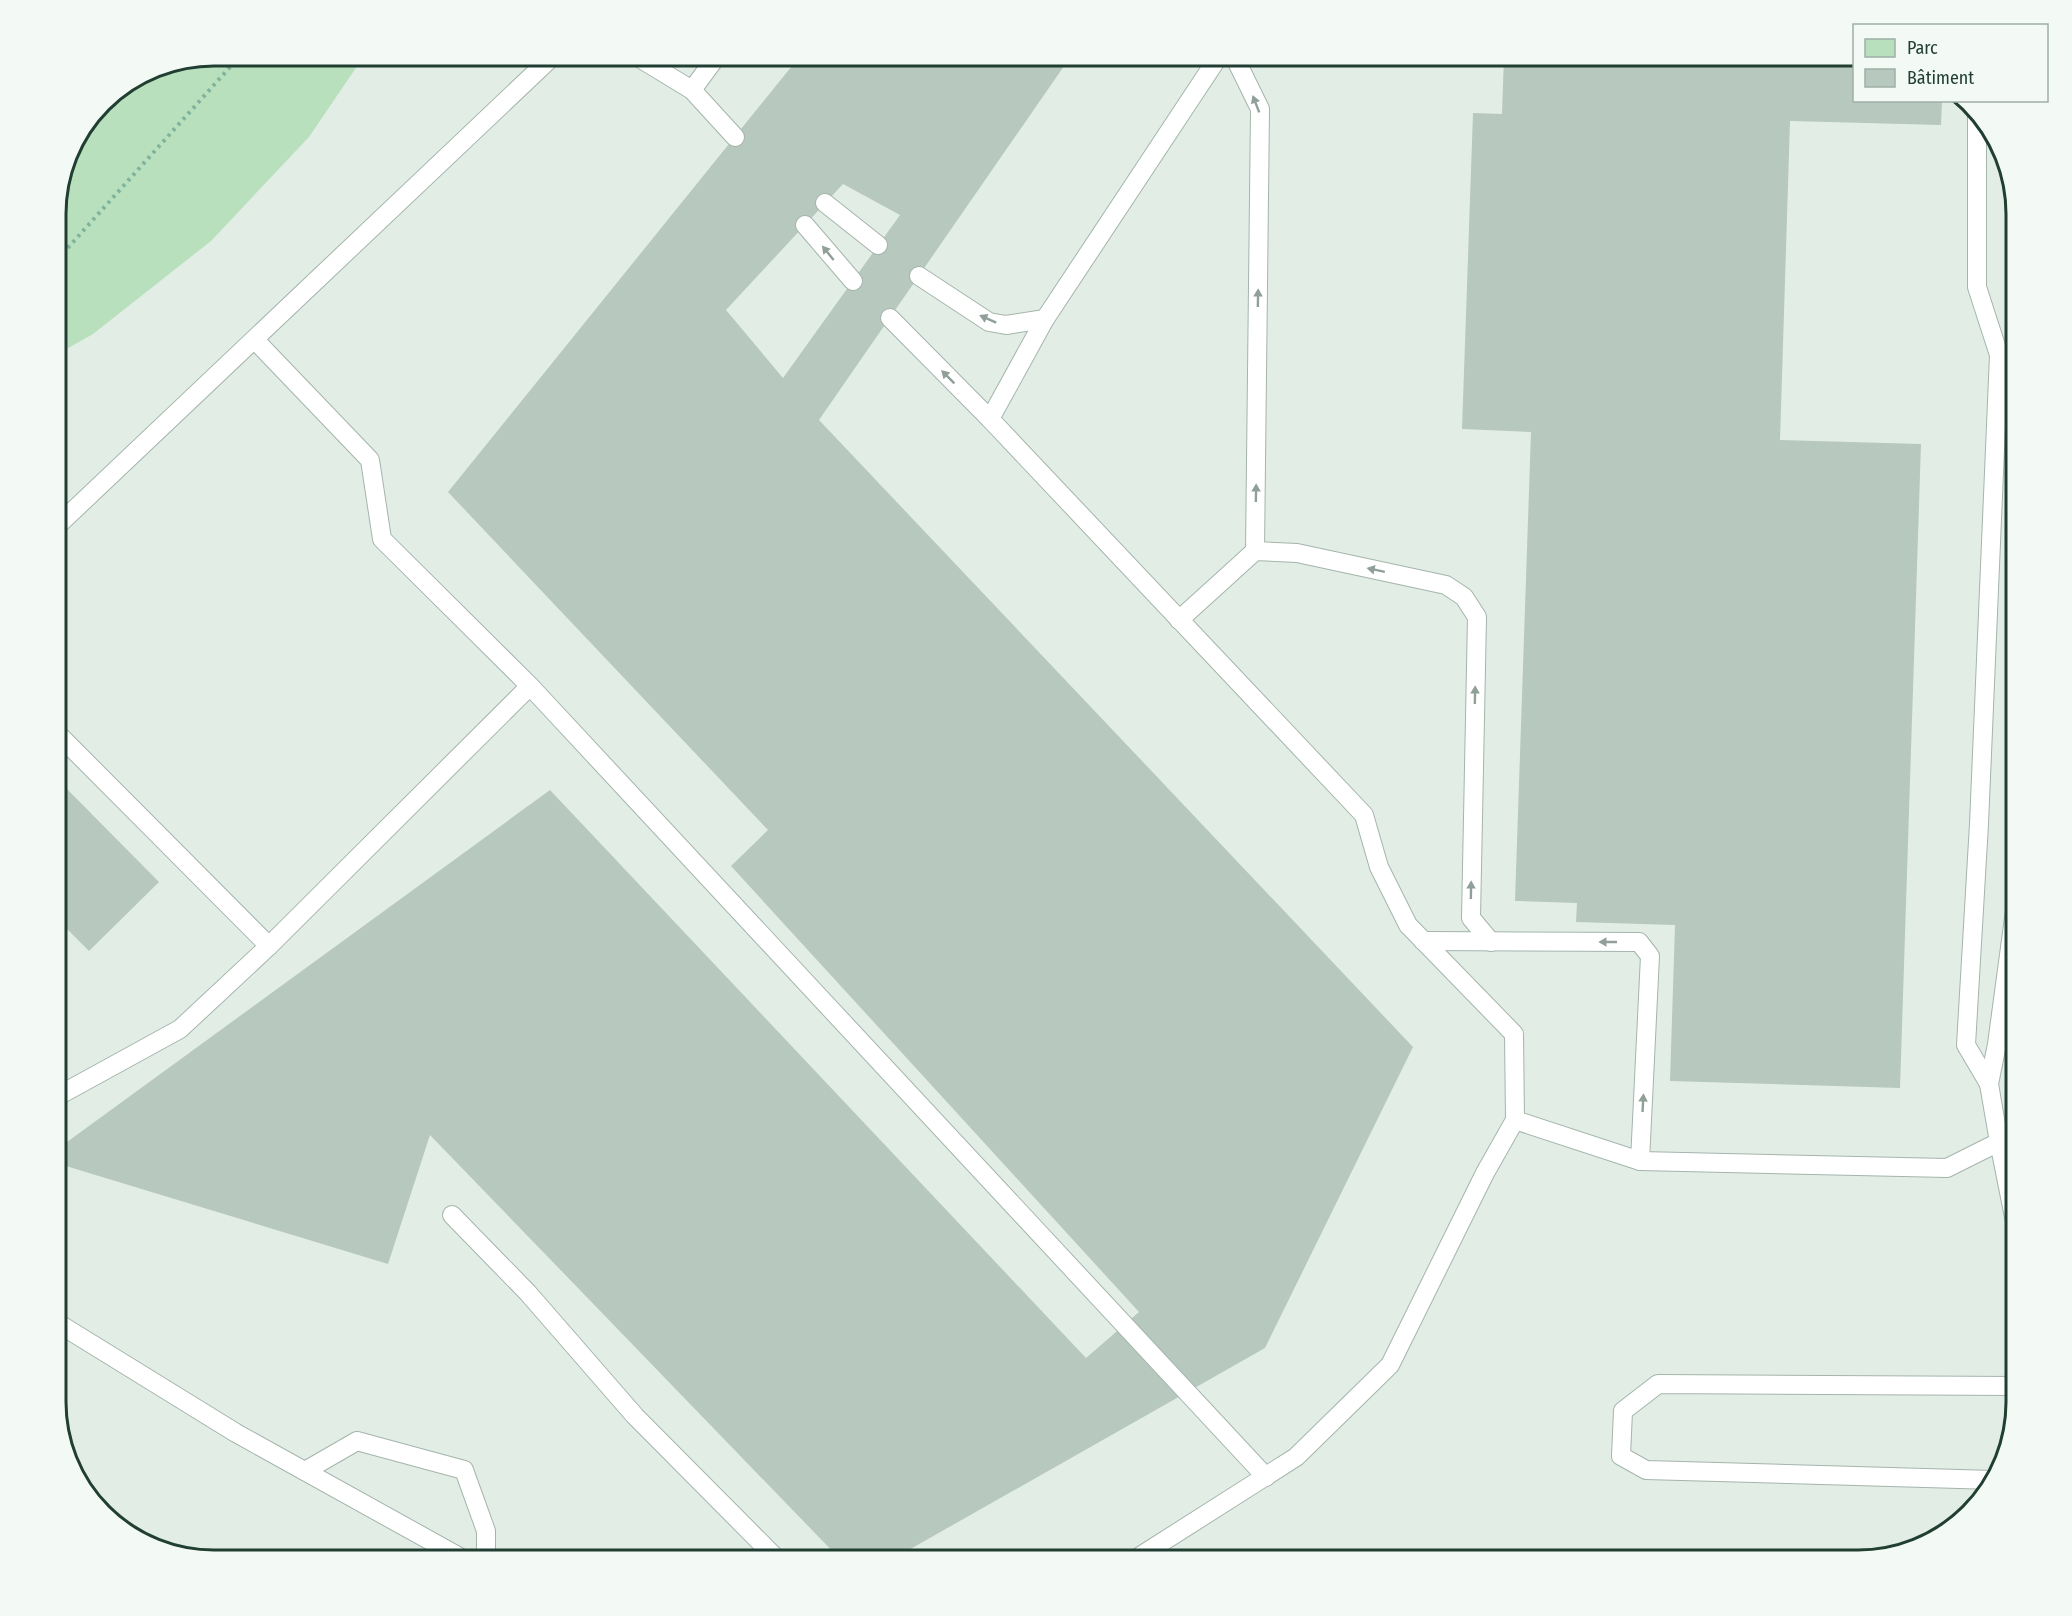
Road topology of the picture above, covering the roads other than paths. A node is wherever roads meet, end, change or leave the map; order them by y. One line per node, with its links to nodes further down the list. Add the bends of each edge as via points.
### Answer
1 (543, 66): 16 (lane)
2 (652, 66): 6 (lane)
3 (710, 66): 6 (lane)
4 (1212, 66): 15 (lane)
5 (1239, 66): 19 (lane, one-way to 5, via 1260,109)
6 (692, 90): 8 (lane)
7 (1977, 127): 27 (lane, via 1977,287 1999,355 1966,1045)
8 (736, 135)
9 (825, 203): 11 (lane)
10 (805, 225): 13 (lane, one-way to 10)
11 (878, 245)
12 (918, 276): 15 (lane, one-way to 12, via 1006,325 989,322)
13 (853, 281)
14 (890, 318): 17 (lane, one-way to 14)
15 (1045, 319): 17 (lane)
16 (255, 340): 18 (lane); 21 (lane, via 370,460 382,538)
17 (990, 419): 20 (lane)
18 (66, 518)
19 (1255, 551): 20 (lane); 24 (lane, one-way to 19, via 1471,918 1477,616 1464,597 1446,585 1297,554)
20 (1179, 620): 23 (lane, via 1364,815 1379,867 1408,925)
21 (530, 686): 25 (lane); 38 (lane)
22 (66, 742): 25 (lane)
23 (1423, 941): 24 (lane); 29 (lane, via 1514,1034)
24 (1491, 942): 32 (lane, one-way to 24, via 1650,956 1639,942)
25 (269, 946): 28 (lane, via 180,1029)
26 (2006, 977): 27 (lane)
27 (1989, 1084): 30 (lane)
28 (66, 1092)
29 (1515, 1120): 32 (lane); 38 (lane, via 1390,1365 1296,1457)
30 (1999, 1142): 31 (lane); 32 (lane, via 1947,1168); 33 (lane)
31 (2006, 1145)
32 (1640, 1161)
33 (2006, 1177)
34 (452, 1215): 42 (lane, via 528,1293 635,1416)
35 (66, 1328): 37 (lane)
36 (2006, 1386): 39 (lane, via 1658,1384 1623,1411 1621,1456 1646,1470)
37 (305, 1471): 40 (lane); 41 (lane, via 357,1441 464,1470 486,1530)
38 (1266, 1477): 43 (lane)
39 (1984, 1480)
40 (447, 1550)
41 (486, 1550)
42 (768, 1550)
43 (1150, 1550)

